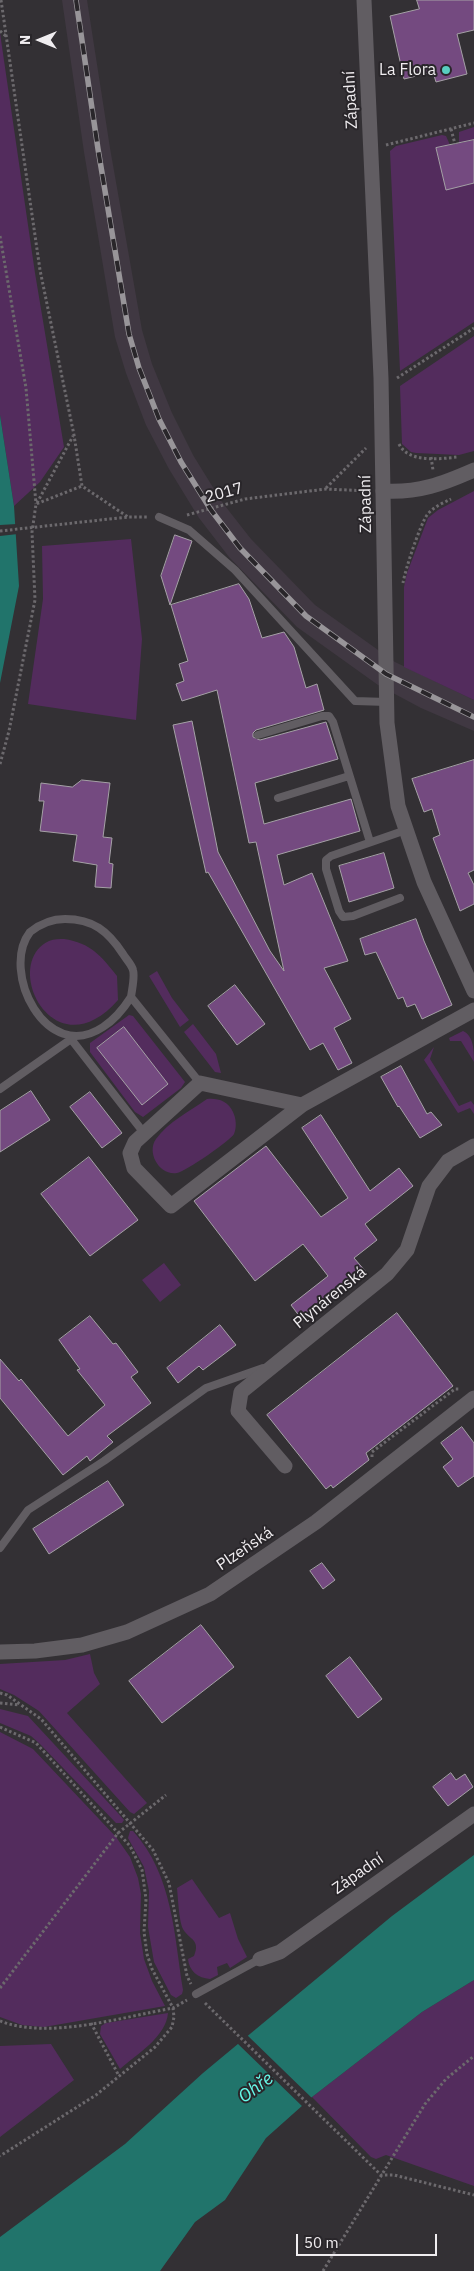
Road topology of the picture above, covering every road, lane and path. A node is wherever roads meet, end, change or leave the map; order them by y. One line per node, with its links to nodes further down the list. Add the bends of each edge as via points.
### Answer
1 (1, 0): 4 (path)
2 (364, 0): 15 (street, Západní)
3 (0, 31): 4 (path)
4 (7, 38): 12 (path, via 40,270)
5 (474, 123): 6 (path)
6 (450, 129): 7 (path); 8 (path)
7 (455, 144)
8 (385, 146)
9 (0, 236): 17 (path, via 26,388)
10 (474, 328): 11 (path)
11 (396, 378)
12 (74, 434): 14 (path); 17 (path)
13 (474, 470): 15 (street, via 435,486 406,492)
14 (82, 486): 17 (path); 18 (path)
15 (383, 491): 19 (path, 2017, via 326,489 245,499 184,516); 22 (street, Západní)
16 (452, 498): 21 (path, via 427,515)
17 (36, 504): 24 (path, via 32,532 35,600)
18 (128, 517): 19 (path, 2017); 20 (path, 2017)
19 (159, 517): 22 (lane, via 189,530 234,570 355,702)
20 (0, 531)
21 (401, 591)
22 (387, 702): 27 (street, Západní, via 398,806)
23 (258, 735): 25 (lane, via 329,716)
24 (0, 764)
25 (349, 776): 26 (lane); 28 (lane)
26 (278, 798)
27 (406, 830): 28 (lane); 31 (street, Západní, via 424,882)
28 (370, 842): 29 (lane, via 326,860 339,911 343,917 352,916)
29 (400, 898)
30 (12, 965): 32 (lane, via 15,950 24,936 41,923 83,919 102,929 133,970)
31 (474, 992)
32 (132, 997): 35 (lane, via 103,1028); 36 (lane)
33 (21, 1001): 35 (lane, via 37,1022 50,1032)
34 (474, 1010): 38 (street)
35 (73, 1037): 37 (lane); 39 (lane)
36 (200, 1083): 38 (street); 39 (street)
37 (0, 1089)
38 (302, 1105): 39 (street, via 171,1206 134,1168 130,1153)
39 (144, 1132)
40 (474, 1146): 41 (street, Plynárenská, via 448,1161 429,1186 407,1250 387,1274)
41 (276, 1364): 44 (street, Plynárenská, via 241,1392 238,1412); 45 (lane, via 206,1388 104,1461 28,1510)
42 (468, 1393): 43 (path, via 455,1389 372,1452 372,1458); 46 (street, Plzeňská, via 316,1522 210,1594 127,1632 82,1645)
43 (366, 1463)
44 (285, 1466)
45 (0, 1548)
46 (0, 1652)
47 (0, 1693): 49 (path)
48 (0, 1703): 49 (path)
49 (20, 1706): 53 (path, via 41,1719)
50 (0, 1727): 54 (path, via 36,1743)
51 (166, 1794): 53 (path)
52 (474, 1814): 55 (street, Západní, via 280,1952)
53 (130, 1822): 54 (path); 57 (path, via 153,1850 169,1883 187,1976)
54 (118, 1833): 56 (path); 58 (path, via 130,1846 142,1870 147,1954)
55 (260, 1959): 57 (lane)
56 (0, 1988)
57 (196, 1994): 64 (path)
58 (173, 2008): 60 (path); 62 (path, via 172,2027 155,2047)
59 (0, 2021): 60 (path, via 16,2027 51,2030)
60 (91, 2023): 62 (path)
61 (474, 2056): 64 (path, via 434,2092)
62 (119, 2076): 63 (path, via 96,2095)
63 (0, 2156)
64 (381, 2175): 65 (path, via 394,2175); 66 (path)
65 (474, 2195)
66 (323, 2271)

